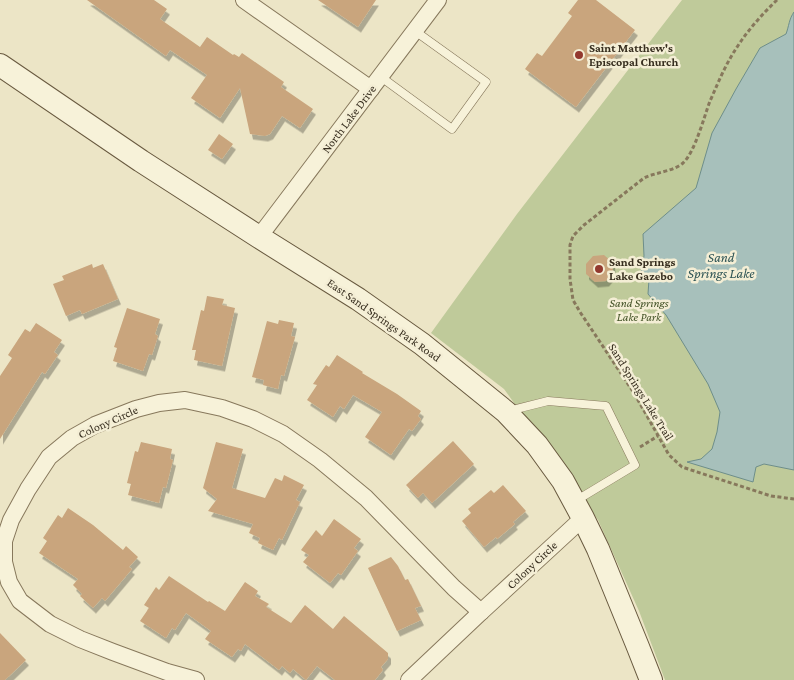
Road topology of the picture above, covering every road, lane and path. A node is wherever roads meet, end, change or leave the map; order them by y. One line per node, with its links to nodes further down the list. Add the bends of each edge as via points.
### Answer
1 (244, 0): 6 (street)
2 (438, 0): 4 (street, North Lake Drive)
3 (777, 0): 9 (path, Sand Springs Lake Trail, via 744,38 725,68 685,162 644,178 584,224 570,245 573,300)
4 (415, 31): 6 (street, North Lake Drive); 6 (lane, via 486,82 452,129)
5 (0, 64): 7 (street, East Sand Springs Park Road)
6 (376, 83): 7 (street, North Lake Drive)
7 (259, 237): 8 (street, East Sand Springs Park Road, via 422,344)
8 (506, 412): 10 (lane, via 548,402 606,406); 12 (street, East Sand Springs Park Road, via 537,445)
9 (658, 436): 10 (path); 11 (path, Sand Springs Lake Trail, via 669,455 682,467 753,491)
10 (630, 454): 12 (lane, via 636,465)
11 (794, 499)
12 (579, 510): 14 (street, Colony Circle); 17 (street, East Sand Springs Park Road)
13 (2, 562): 14 (street, Colony Circle, via 11,520 50,457 72,438 95,425 136,409 184,400 222,408 284,434 366,498 454,588); 15 (street, Colony Circle, via 20,601 50,624 113,652)
14 (482, 612): 16 (street, Colony Circle)
15 (196, 680)
16 (409, 680)
17 (651, 680)

